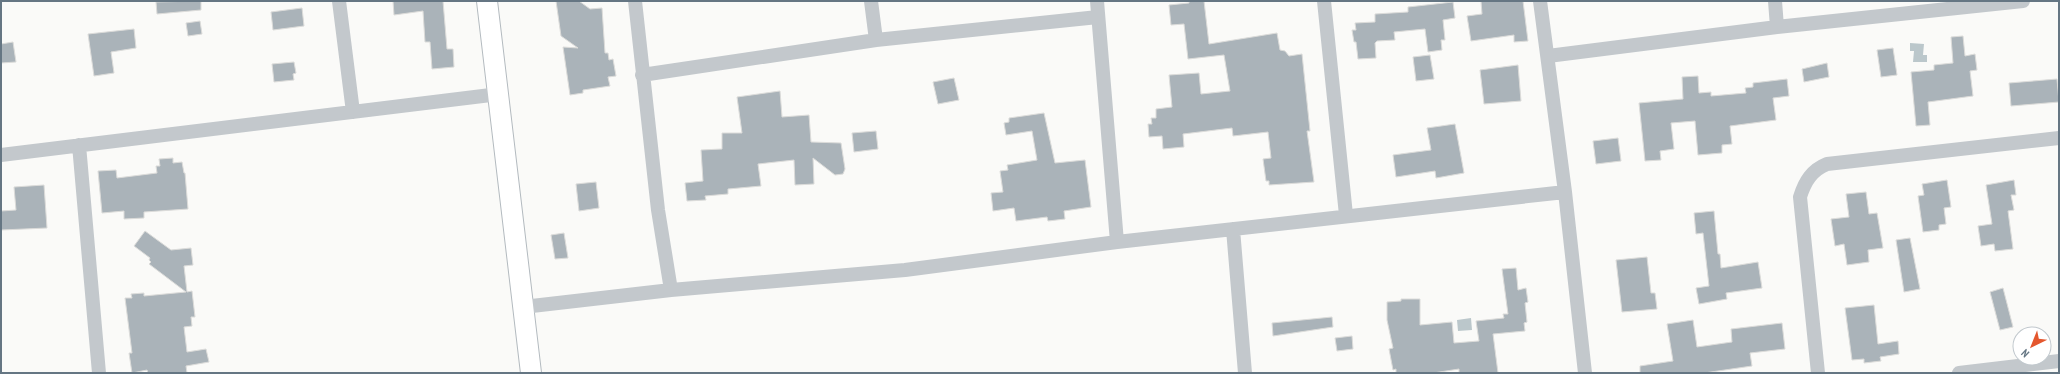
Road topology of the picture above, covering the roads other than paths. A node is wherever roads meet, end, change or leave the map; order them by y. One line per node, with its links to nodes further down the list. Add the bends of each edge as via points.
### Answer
1 (339, 1): 17 (street)
2 (487, 1): 16 (street)
3 (635, 1): 15 (street)
4 (871, 1): 13 (street)
5 (1096, 1): 11 (street)
6 (1324, 1): 22 (street)
7 (1540, 1): 14 (street)
8 (1775, 1): 12 (street)
9 (2023, 1): 10 (street)
10 (1997, 2): 12 (street)
11 (1098, 17): 13 (street); 24 (street)
12 (1777, 27): 14 (street)
13 (876, 40): 15 (street)
14 (1548, 56): 21 (street)
15 (642, 75): 25 (street, via 658,210)
16 (499, 94): 17 (street); 26 (street)
17 (353, 112): 19 (street)
18 (2059, 138): 32 (street, via 1827,164 1817,168 1804,185 1800,197)
19 (80, 145): 20 (street); 28 (street)
20 (1, 156)
21 (1565, 192): 22 (street); 31 (street)
22 (1346, 215): 23 (street)
23 (1233, 229): 24 (street); 30 (street)
24 (1117, 242): 25 (street, via 904,270)
25 (671, 290): 26 (street)
26 (523, 307): 29 (street)
27 (2059, 361): 33 (street)
28 (99, 373)
29 (531, 373)
30 (1245, 373)
31 (1585, 373)
32 (1818, 373)
33 (1959, 373)

